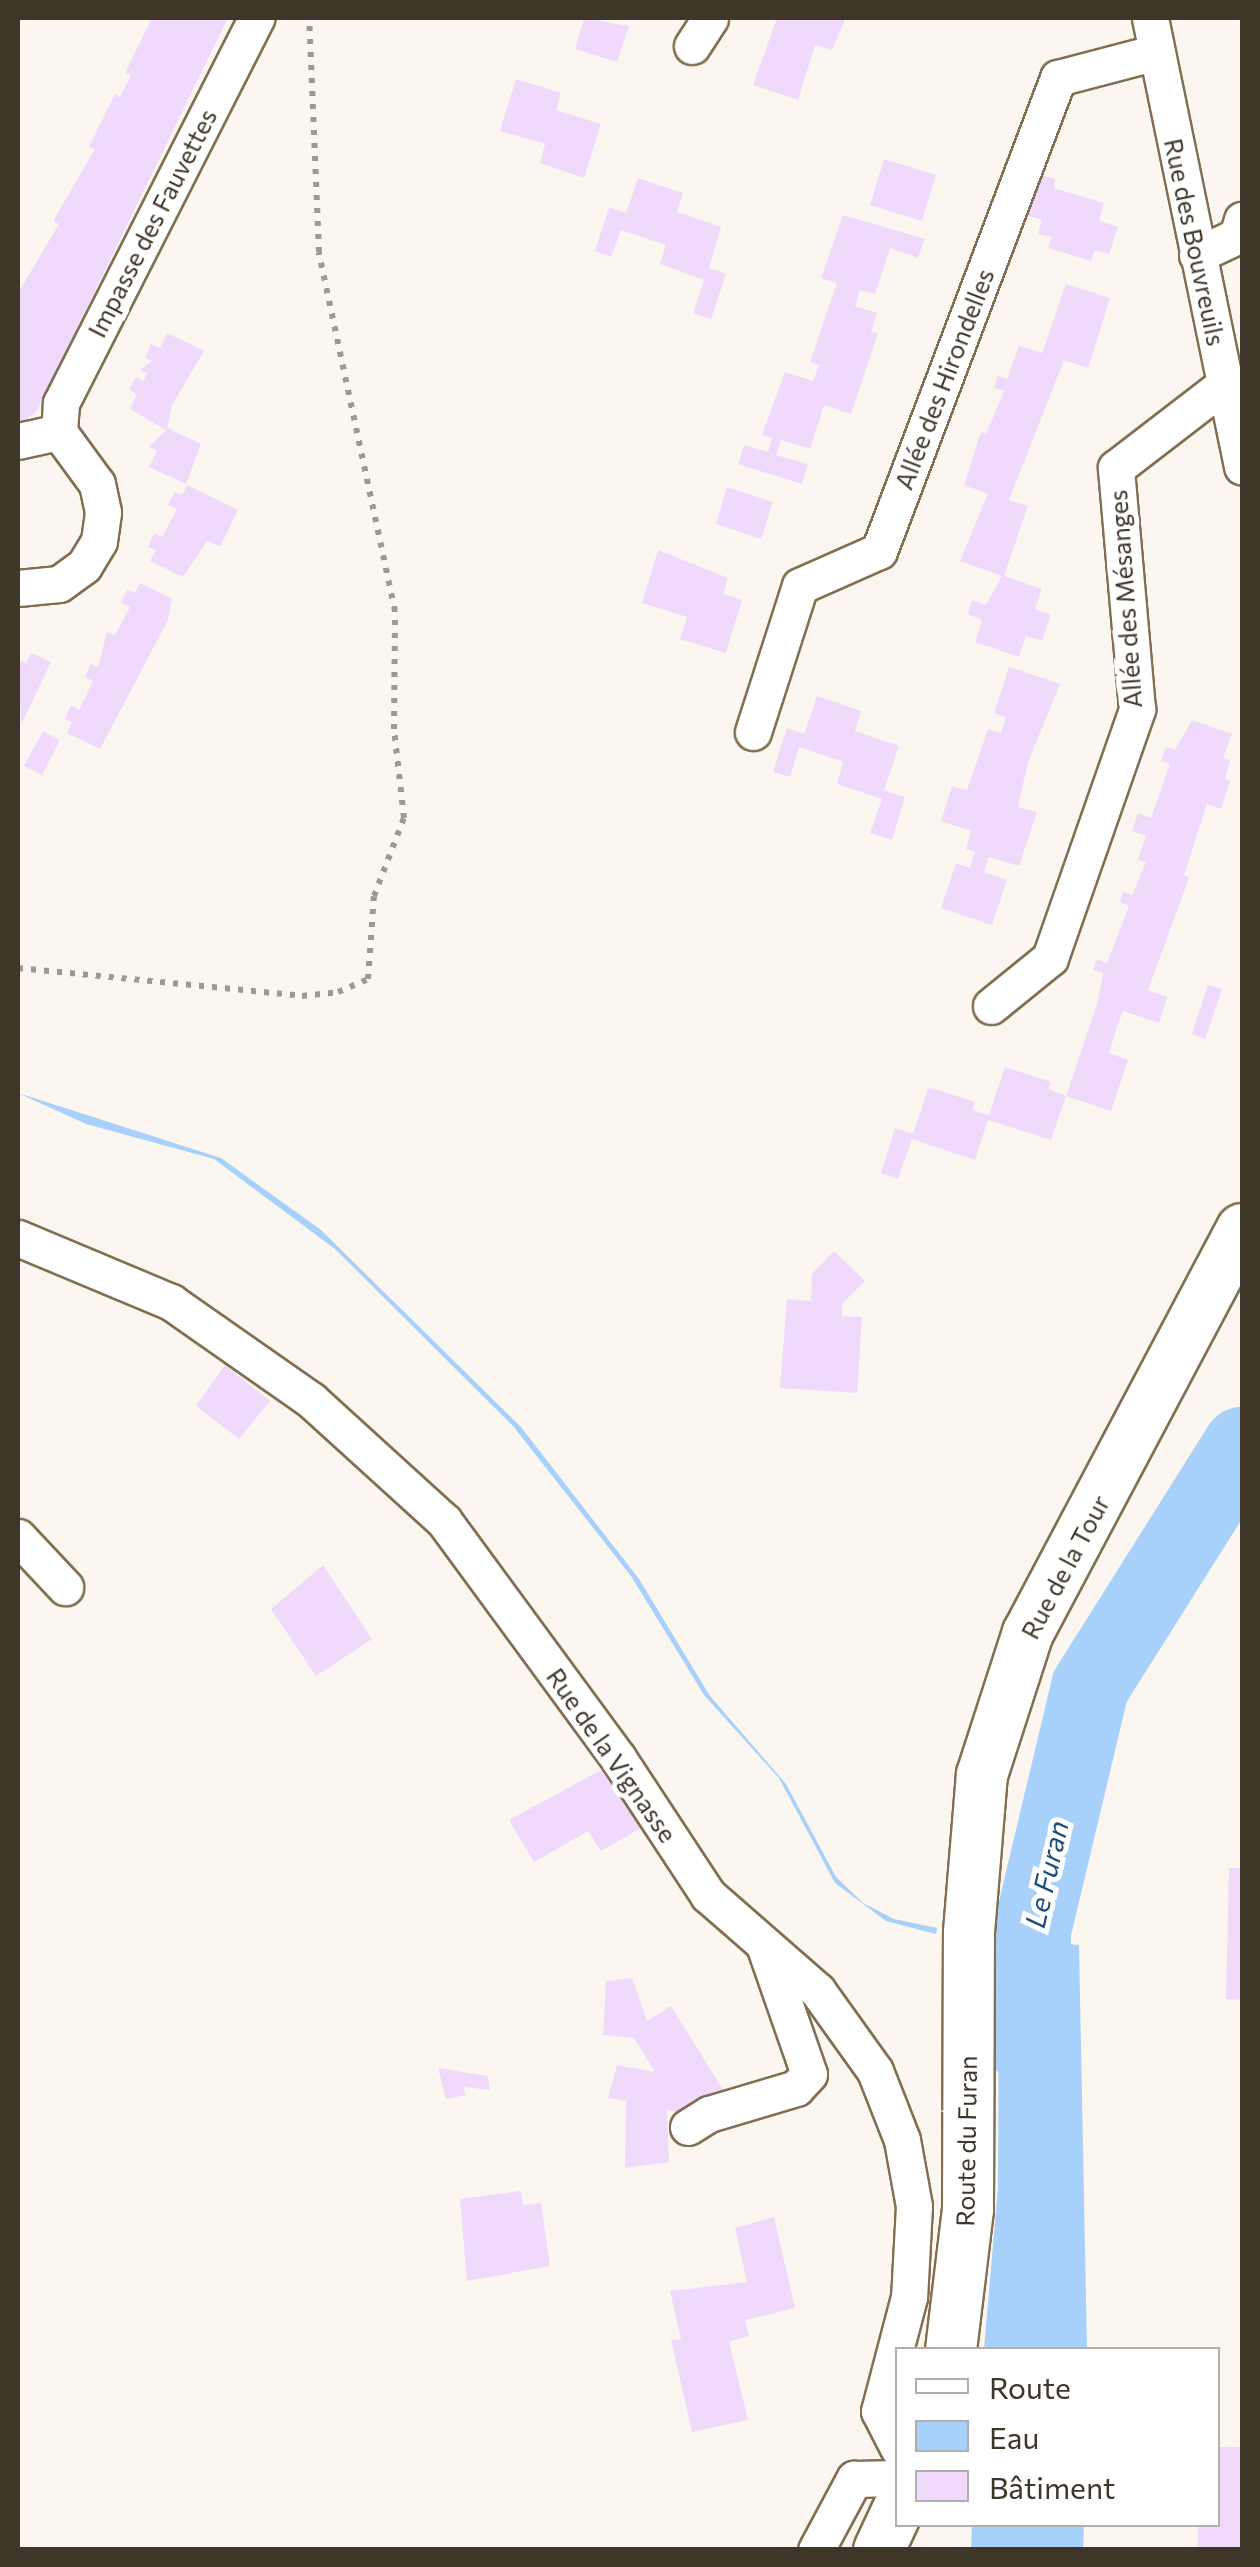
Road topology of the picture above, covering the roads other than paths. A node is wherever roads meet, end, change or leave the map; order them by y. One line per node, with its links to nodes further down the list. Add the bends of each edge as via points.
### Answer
1 (256, 18): 7 (street, Impasse des Fauvettes, via 61,404)
2 (1150, 18): 3 (street, Rue des Bouvreuils)
3 (1157, 52): 5 (street, Rue des Bouvreuils); 11 (street, Allée des Hirondelles, via 1058,78 880,551 800,586)
4 (1242, 220): 5 (street, via 1237,236)
5 (1197, 255): 6 (street, Rue des Bouvreuils)
6 (1225, 384): 9 (street, Rue des Bouvreuils); 12 (street, Allée des Mésanges, via 1116,468 1137,709 1050,958)
7 (60, 432): 8 (street); 10 (street, via 97,484 103,512 98,541 84,566 59,584)
8 (18, 441)
9 (1242, 467)
10 (18, 588)
11 (753, 732)
12 (991, 1006)
13 (1242, 1229): 17 (street, Rue de la Tour, via 1028,1633 982,1775)
14 (18, 1238): 18 (street, Rue de la Vignasse, via 171,1302 311,1400 444,1522 618,1758 708,1895)
15 (18, 1537): 16 (street)
16 (65, 1587)
17 (969, 1932): 20 (street, Route du Furan, via 968,2210)
18 (764, 1944): 19 (street, via 809,2074 796,2088); 21 (street, Rue de la Vignasse, via 829,2006 875,2071 902,2140 914,2256 880,2411)
19 (688, 2127)
20 (951, 2347)
21 (895, 2442)
22 (895, 2478): 24 (street, via 854,2479)
23 (895, 2515): 25 (street)
24 (816, 2550)
25 (879, 2550)

